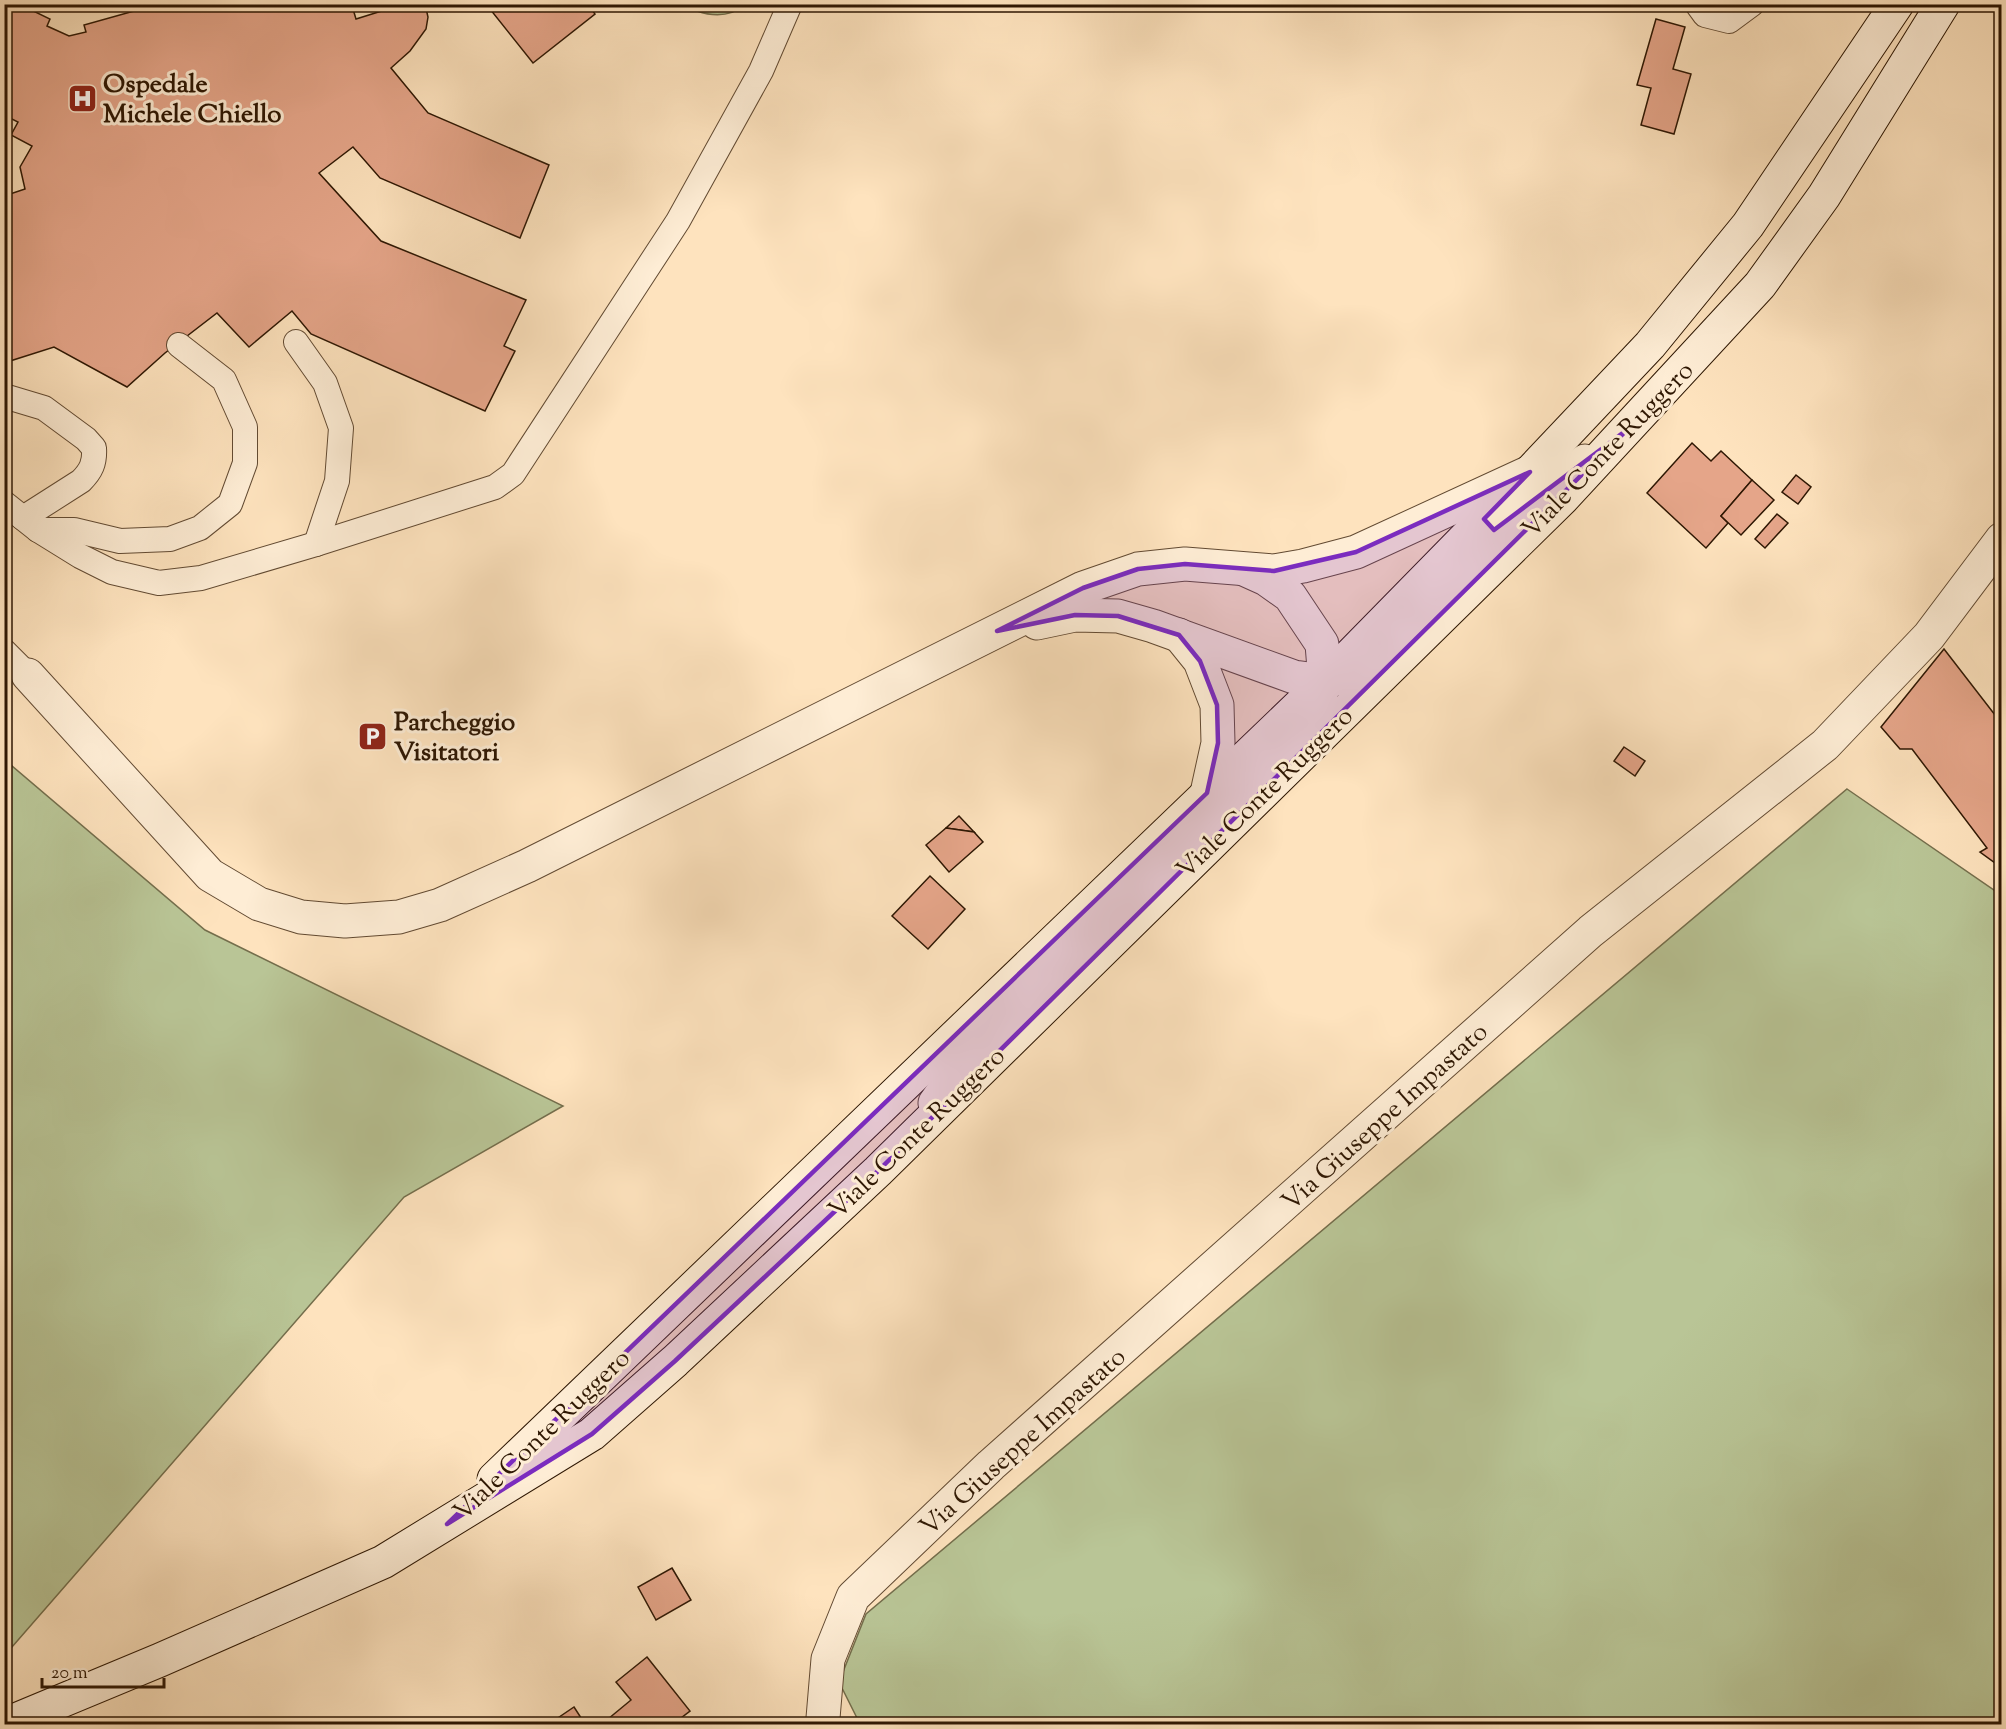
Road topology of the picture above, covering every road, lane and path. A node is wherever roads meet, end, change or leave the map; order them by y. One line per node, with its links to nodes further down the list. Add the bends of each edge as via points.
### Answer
1 (790, 4): 13 (lane, via 761,71 678,221 513,474 495,487)
2 (1697, 4): 3 (lane, via 1705,15 1729,21)
3 (1752, 4)
4 (1897, 4): 10 (street, Viale Conte Ruggero, via 1748,225 1650,345)
5 (1943, 4): 9 (street, Viale Conte Ruggero, via 1824,196 1760,285)
6 (296, 342): 13 (lane, via 325,383 340,428 337,481)
7 (179, 345): 11 (lane, via 224,380 245,427 245,463 230,504 200,528 170,539 120,541)
8 (4, 396): 11 (lane, via 45,408 94,448 95,458 81,481)
9 (1628, 429): 19 (street, via 1538,497 1351,676); 21 (street, Viale Conte Ruggero, via 1554,507)
10 (1530, 472): 14 (street, via 1356,552 1274,571); 19 (street, Viale Conte Ruggero)
11 (22, 517): 13 (lane, via 80,556 112,572 159,583 201,578)
12 (2001, 539): 24 (street, Via Giuseppe Impastato, via 1929,636 1825,745 1592,931 991,1465 853,1597 828,1659)
13 (316, 544)
14 (1241, 568): 15 (street, via 1185,564 1138,569 1083,588); 19 (street, via 1290,596 1322,644)
15 (997, 631): 16 (street, via 1075,615 1118,616); 18 (street, via 527,866 440,905 399,917 345,921 301,917 260,904 210,875)
16 (1179, 635): 19 (street, via 1294,677); 20 (street, via 1200,661 1217,705 1218,743)
17 (4, 651): 18 (lane)
18 (28, 675)
19 (1324, 681): 20 (street, Viale Conte Ruggero); 21 (street, via 1314,714 971,1053)
20 (1208, 794): 22 (street, Viale Conte Ruggero)
21 (908, 1142): 22 (street, Viale Conte Ruggero, via 592,1434)
22 (447, 1524): 23 (street, via 383,1562)
23 (6, 1725)
24 (824, 1725)

